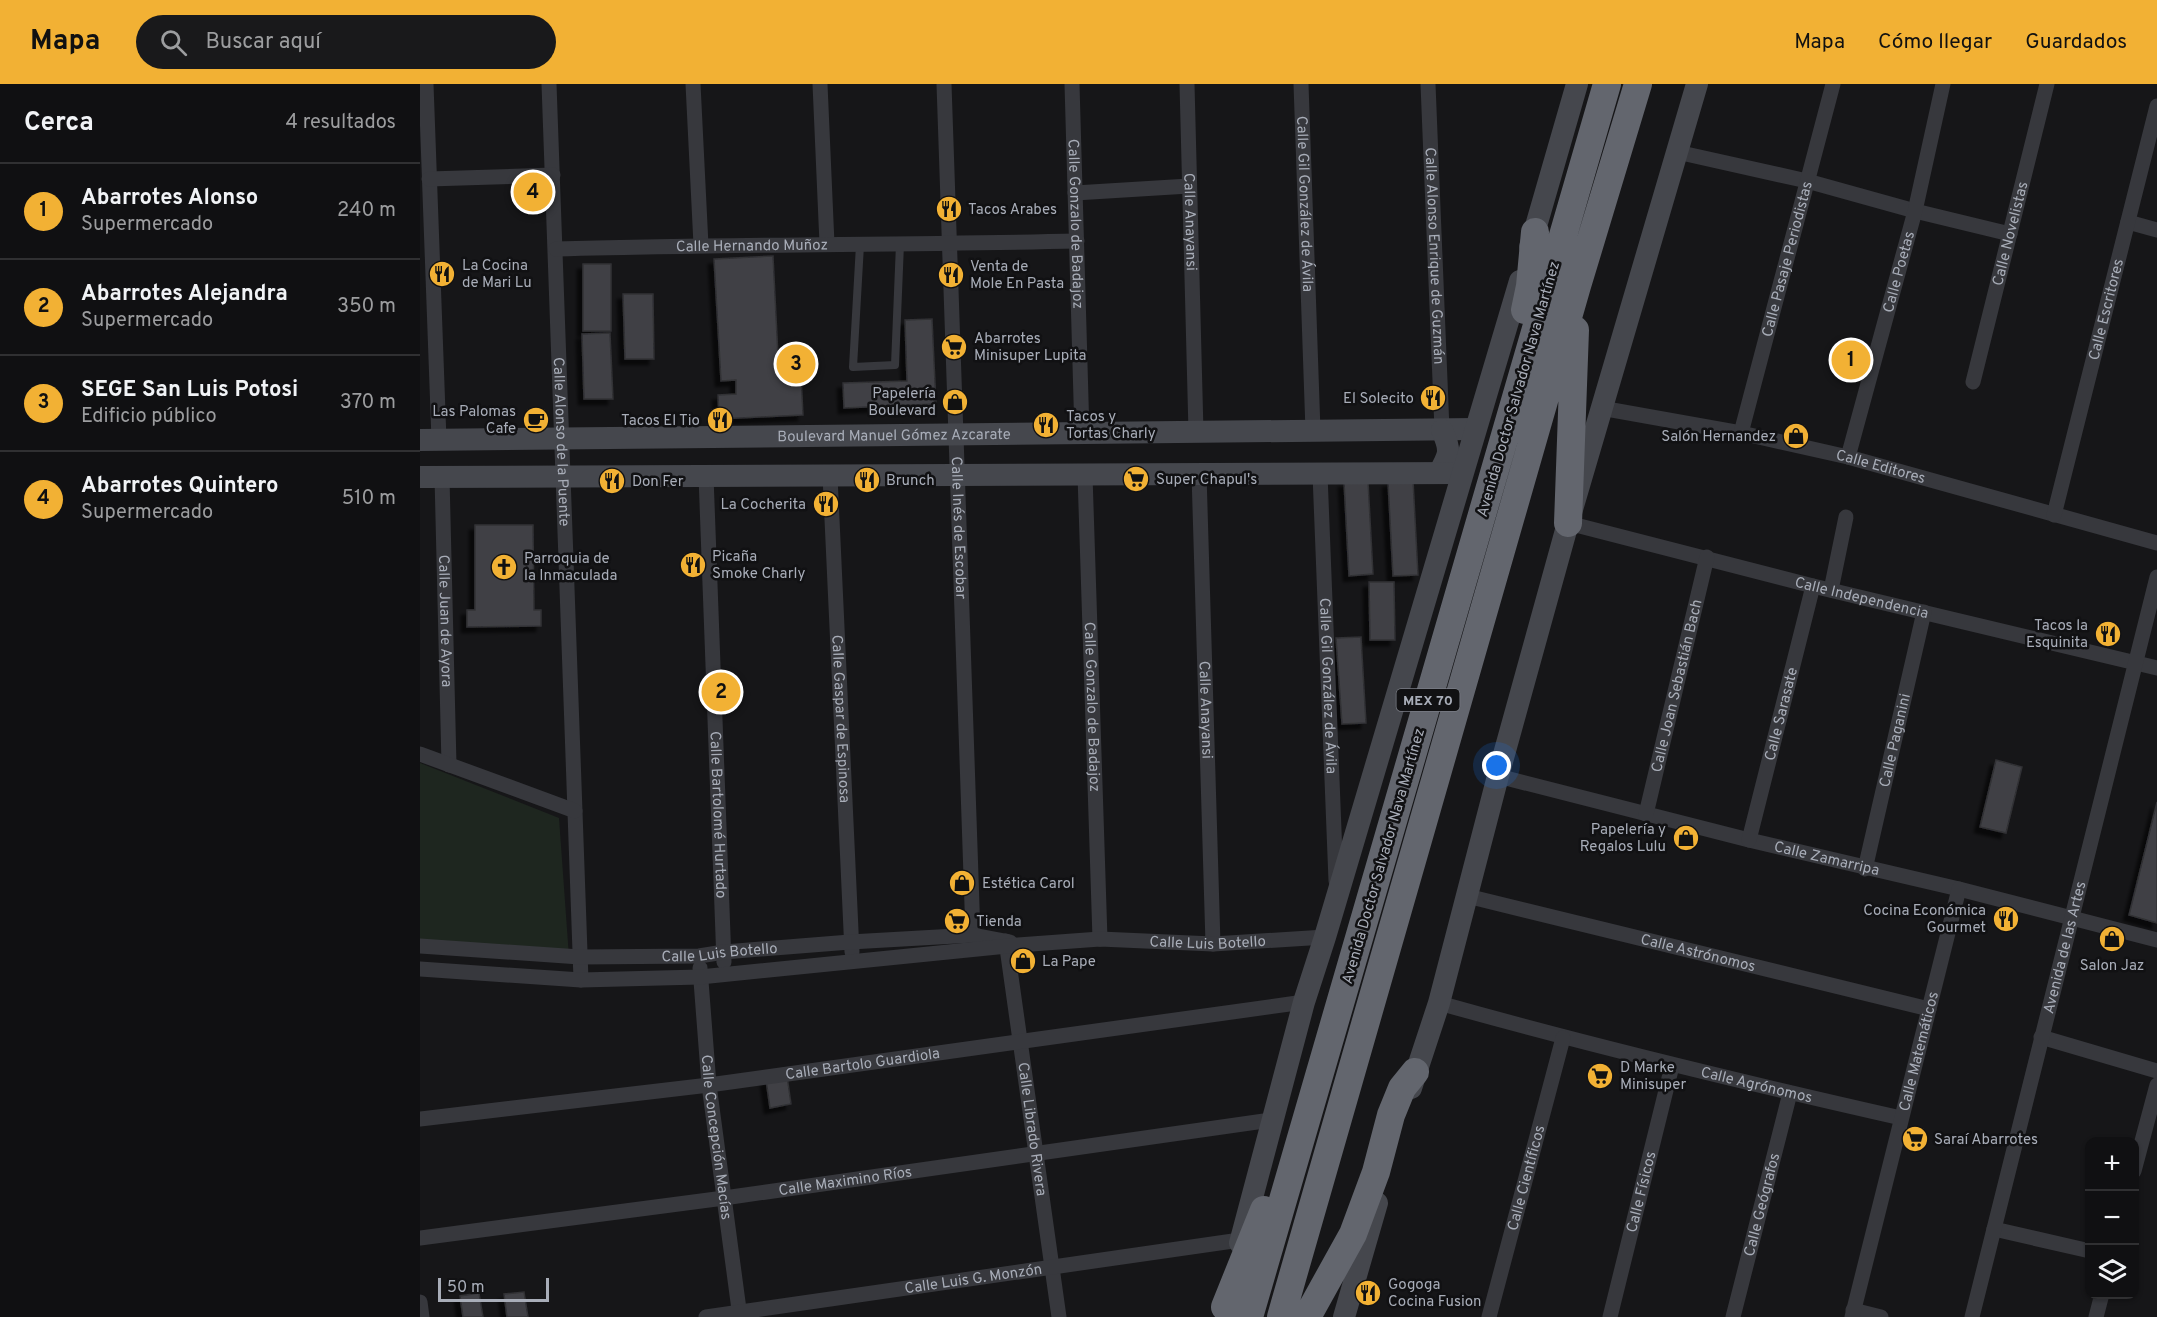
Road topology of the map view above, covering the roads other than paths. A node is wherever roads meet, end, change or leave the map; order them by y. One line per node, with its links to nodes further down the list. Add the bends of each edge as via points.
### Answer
1 (426, 84): 22 (street)
2 (549, 84): 21 (street, Calle Alonso de la Puente)
3 (693, 84): 36 (street)
4 (820, 84): 33 (street)
5 (945, 84): 35 (street, Calle Inés de Escobar)
6 (1072, 84): 25 (street, Calle Gonzalo de Badajoz)
7 (1187, 84): 24 (street, Calle Anayansi)
8 (1301, 84): 44 (street, Calle Gil González de Ávila)
9 (1428, 84): 43 (street, Calle Alonso Enrique de Guzmán)
10 (1565, 84): 19 (street)
11 (1577, 84): 19 (main road, Avenida Doctor Salvador Nava Martínez)
12 (1607, 84): 62 (highway, Avenida Doctor Salvador Nava Martínez / MEX 70)
13 (1638, 84): 39 (highway, Avenida Doctor Salvador Nava Martínez / MEX 70)
14 (1697, 84): 20 (main road)
15 (1833, 84): 23 (street, Calle Pasaje Periodistas)
16 (1943, 84): 26 (street, Calle Poetas)
17 (2047, 84): 31 (street, Calle Novelistas)
18 (2157, 106): 28 (street, Calle Escritores)
19 (1567, 118): 30 (main road, Avenida Doctor Salvador Nava Martínez)
20 (1677, 152): 23 (street); 41 (main road)
21 (553, 175): 22 (street); 38 (street, Calle Alonso de la Puente)
22 (429, 179): 27 (street)
23 (1807, 181): 26 (street); 46 (street, Calle Pasaje Periodistas)
24 (1189, 186): 25 (street); 45 (street, Calle Anayansi)
25 (1075, 193): 32 (street, Calle Gonzalo de Badajoz)
26 (1915, 211): 31 (street); 51 (street, Calle Poetas)
27 (425, 222): 50 (street)
28 (2128, 222): 29 (street); 63 (street, Calle Escritores)
29 (2157, 230)
30 (1535, 232): 42 (main road, Avenida Doctor Salvador Nava Martínez); 62 (highway, via 1530,286)
31 (2010, 234): 40 (street, Calle Novelistas)
32 (1077, 241): 35 (street, Calle Hernando Muñoz); 47 (street, Calle Gonzalo de Badajoz)
33 (827, 244): 36 (street, Calle Hernando Muñoz); 37 (street, Calle Hernando Muñoz)
34 (900, 244): 35 (street, Calle Hernando Muñoz); 37 (street, Calle Hernando Muñoz); 37 (lane, via 895,364 853,367)
35 (950, 244): 48 (street, Calle Inés de Escobar)
36 (701, 245): 38 (street, Calle Hernando Muñoz)
37 (860, 245)
38 (556, 249): 49 (street, Calle Alonso de la Puente)
39 (1576, 286): 65 (highway); 132 (highway, Avenida Doctor Salvador Nava Martínez / MEX 70)
40 (1972, 382)
41 (1601, 408): 46 (street, Calle Editores); 65 (main road)
42 (1475, 429): 43 (main road, Boulevard Manuel Gómez Azcarate); 53 (main road, Avenida Doctor Salvador Nava Martínez)
43 (1442, 430): 44 (main road, Boulevard Manuel Gómez Azcarate); 52 (main road, via 1450,453)
44 (1313, 431): 45 (main road, Boulevard Manuel Gómez Azcarate)
45 (1196, 432): 47 (main road, Boulevard Manuel Gómez Azcarate)
46 (1741, 433): 51 (street, Calle Editores)
47 (1082, 434): 48 (main road, Boulevard Manuel Gómez Azcarate)
48 (956, 435): 49 (main road, Boulevard Manuel Gómez Azcarate); 56 (street, Calle Inés de Escobar)
49 (562, 439): 50 (main road, Boulevard Manuel Gómez Azcarate); 61 (street, Calle Alonso de la Puente)
50 (429, 440)
51 (1848, 457): 63 (street, Calle Editores)
52 (1439, 473): 53 (main road); 55 (main road)
53 (1462, 473): 83 (main road, Avenida Doctor Salvador Nava Martínez)
54 (1199, 474): 55 (main road); 57 (main road); 91 (street, Calle Anayansi)
55 (1320, 474): 83 (street, Calle Gil González de Ávila)
56 (957, 475): 57 (main road); 59 (main road); 85 (street, Calle Inés de Escobar)
57 (1084, 475): 87 (street, Calle Gonzalo de Badajoz)
58 (706, 476): 59 (main road); 61 (main road); 93 (street, Calle Bartolomé Hurtado)
59 (830, 476): 89 (street, Calle Gaspar de Espinosa)
60 (431, 477): 61 (main road); 75 (street, Calle Juan de Ayora)
61 (564, 477): 77 (street, Calle Alonso de la Puente)
62 (1486, 499): 127 (highway, Avenida Doctor Salvador Nava Martínez / MEX 70, via 1302,1136 1282,1170)
63 (2054, 515): 66 (street, Calle Editores)
64 (1846, 517): 70 (street)
65 (1569, 523): 67 (street, Calle Independencia); 76 (main road)
66 (2157, 543)
67 (1707, 557): 69 (street, Calle Independencia); 78 (street, Calle Joan Sebastián Bach)
68 (2157, 578): 72 (street, Avenida de las Artes)
69 (1813, 586): 70 (street, Calle Independencia); 79 (street, Calle Sarasate)
70 (1831, 590): 71 (street, Calle Independencia)
71 (1924, 612): 72 (street, Calle Independencia); 80 (street, Calle Paganini)
72 (2135, 662): 73 (street, Calle Independencia); 84 (street, Avenida de las Artes)
73 (2157, 668)
74 (420, 754): 75 (street)
75 (449, 765): 77 (street)
76 (1498, 776): 78 (street, Calle Zamarripa); 82 (main road)
77 (575, 811): 95 (street, Calle Alonso de la Puente)
78 (1646, 814): 79 (street, Calle Zamarripa)
79 (1749, 840): 80 (street, Calle Zamarripa)
80 (1865, 869): 81 (street, Calle Zamarripa)
81 (1959, 889): 84 (street, Calle Zamarripa); 103 (street, Calle Matemáticos)
82 (1467, 896): 102 (main road); 103 (street, Calle Astrónomos)
83 (1337, 897): 86 (main road, Avenida Doctor Salvador Nava Martínez)
84 (2071, 916): 88 (street, Calle Zamarripa); 104 (street, Avenida de las Artes)
85 (973, 935): 89 (street, Calle Luis Botello); 90 (street, Calle Luis Botello)
86 (1325, 938): 91 (street, Calle Luis Botello); 101 (main road, Avenida Doctor Salvador Nava Martínez)
87 (1100, 939): 90 (street, Calle Luis Botello); 91 (street, Calle Luis Botello)
88 (2157, 940)
89 (850, 942): 93 (street, Calle Luis Botello); 96 (street, Calle Gaspar de Espinosa)
90 (1010, 944): 96 (street, Calle Luis Botello); 106 (street, Calle Librado Rivera)
91 (1213, 944)
92 (420, 946): 95 (street, Calle Luis Botello)
93 (724, 952): 94 (street, Calle Luis Botello); 98 (street, Calle Bartolomé Hurtado)
94 (699, 956): 95 (street, Calle Luis Botello); 99 (street, Calle Concepción Macías)
95 (580, 957): 100 (street, Calle Alonso de la Puente)
96 (853, 961): 98 (street, Calle Luis Botello)
97 (420, 969): 100 (street, Calle Luis Botello)
98 (725, 975): 99 (street, Calle Luis Botello)
99 (700, 977): 100 (street, Calle Luis Botello); 110 (street, Calle Concepción Macías)
100 (581, 980)
101 (1304, 1002): 106 (street, Calle Bartolo Guardiola); 115 (main road, Avenida Doctor Salvador Nava Martínez)
102 (1439, 1003): 105 (street, Calle Agrónomos); 109 (main road)
103 (1929, 1010): 113 (street, Calle Matemáticos)
104 (2041, 1037): 108 (street); 119 (street, Avenida de las Artes)
105 (1563, 1038): 107 (street, Calle Agrónomos); 135 (street, Calle Científicos)
106 (1018, 1042): 110 (street, Calle Bartolo Guardiola); 117 (street, Calle Librado Rivera)
107 (1672, 1066): 112 (street, Calle Agrónomos); 136 (street, Calle Físicos)
108 (2157, 1071)
109 (1415, 1072): 133 (highway, via 1401,1088 1353,1234); 134 (main road)
110 (709, 1085): 114 (street, Calle Bartolo Guardiola); 118 (street, Calle Concepción Macías)
111 (2157, 1085): 116 (street)
112 (1790, 1093): 113 (street, Calle Agrónomos); 137 (street, Calle Geógrafos)
113 (1901, 1118): 126 (street, Calle Matemáticos)
114 (420, 1119)
115 (1271, 1120): 117 (street, Calle Maximino Ríos); 121 (main road, Avenida Doctor Salvador Nava Martínez)
116 (2139, 1152)
117 (1035, 1154): 118 (street, Calle Maximino Ríos); 123 (street, Calle Librado Rivera)
118 (724, 1198): 120 (street, Calle Maximino Ríos); 128 (street, Calle Concepción Macías)
119 (1994, 1229): 122 (street); 139 (street, Avenida de las Artes)
120 (420, 1238)
121 (1240, 1240): 123 (street, Calle Luis G. Monzón); 127 (main road, Avenida Doctor Salvador Nava Martínez)
122 (2085, 1250)
123 (1052, 1267): 128 (street, Calle Luis G. Monzón); 131 (street, Calle Librado Rivera)
124 (2101, 1299): 140 (street)
125 (420, 1302): 129 (street)
126 (1852, 1313): 138 (street)
127 (1232, 1314)
128 (740, 1315): 130 (street, Calle Luis G. Monzón)
129 (422, 1317)
130 (706, 1317)
131 (1059, 1317)
132 (1281, 1317)
133 (1307, 1317)
134 (1344, 1317)
135 (1489, 1317)
136 (1610, 1317)
137 (1733, 1317)
138 (1881, 1317)
139 (1972, 1317)
140 (2096, 1317)

